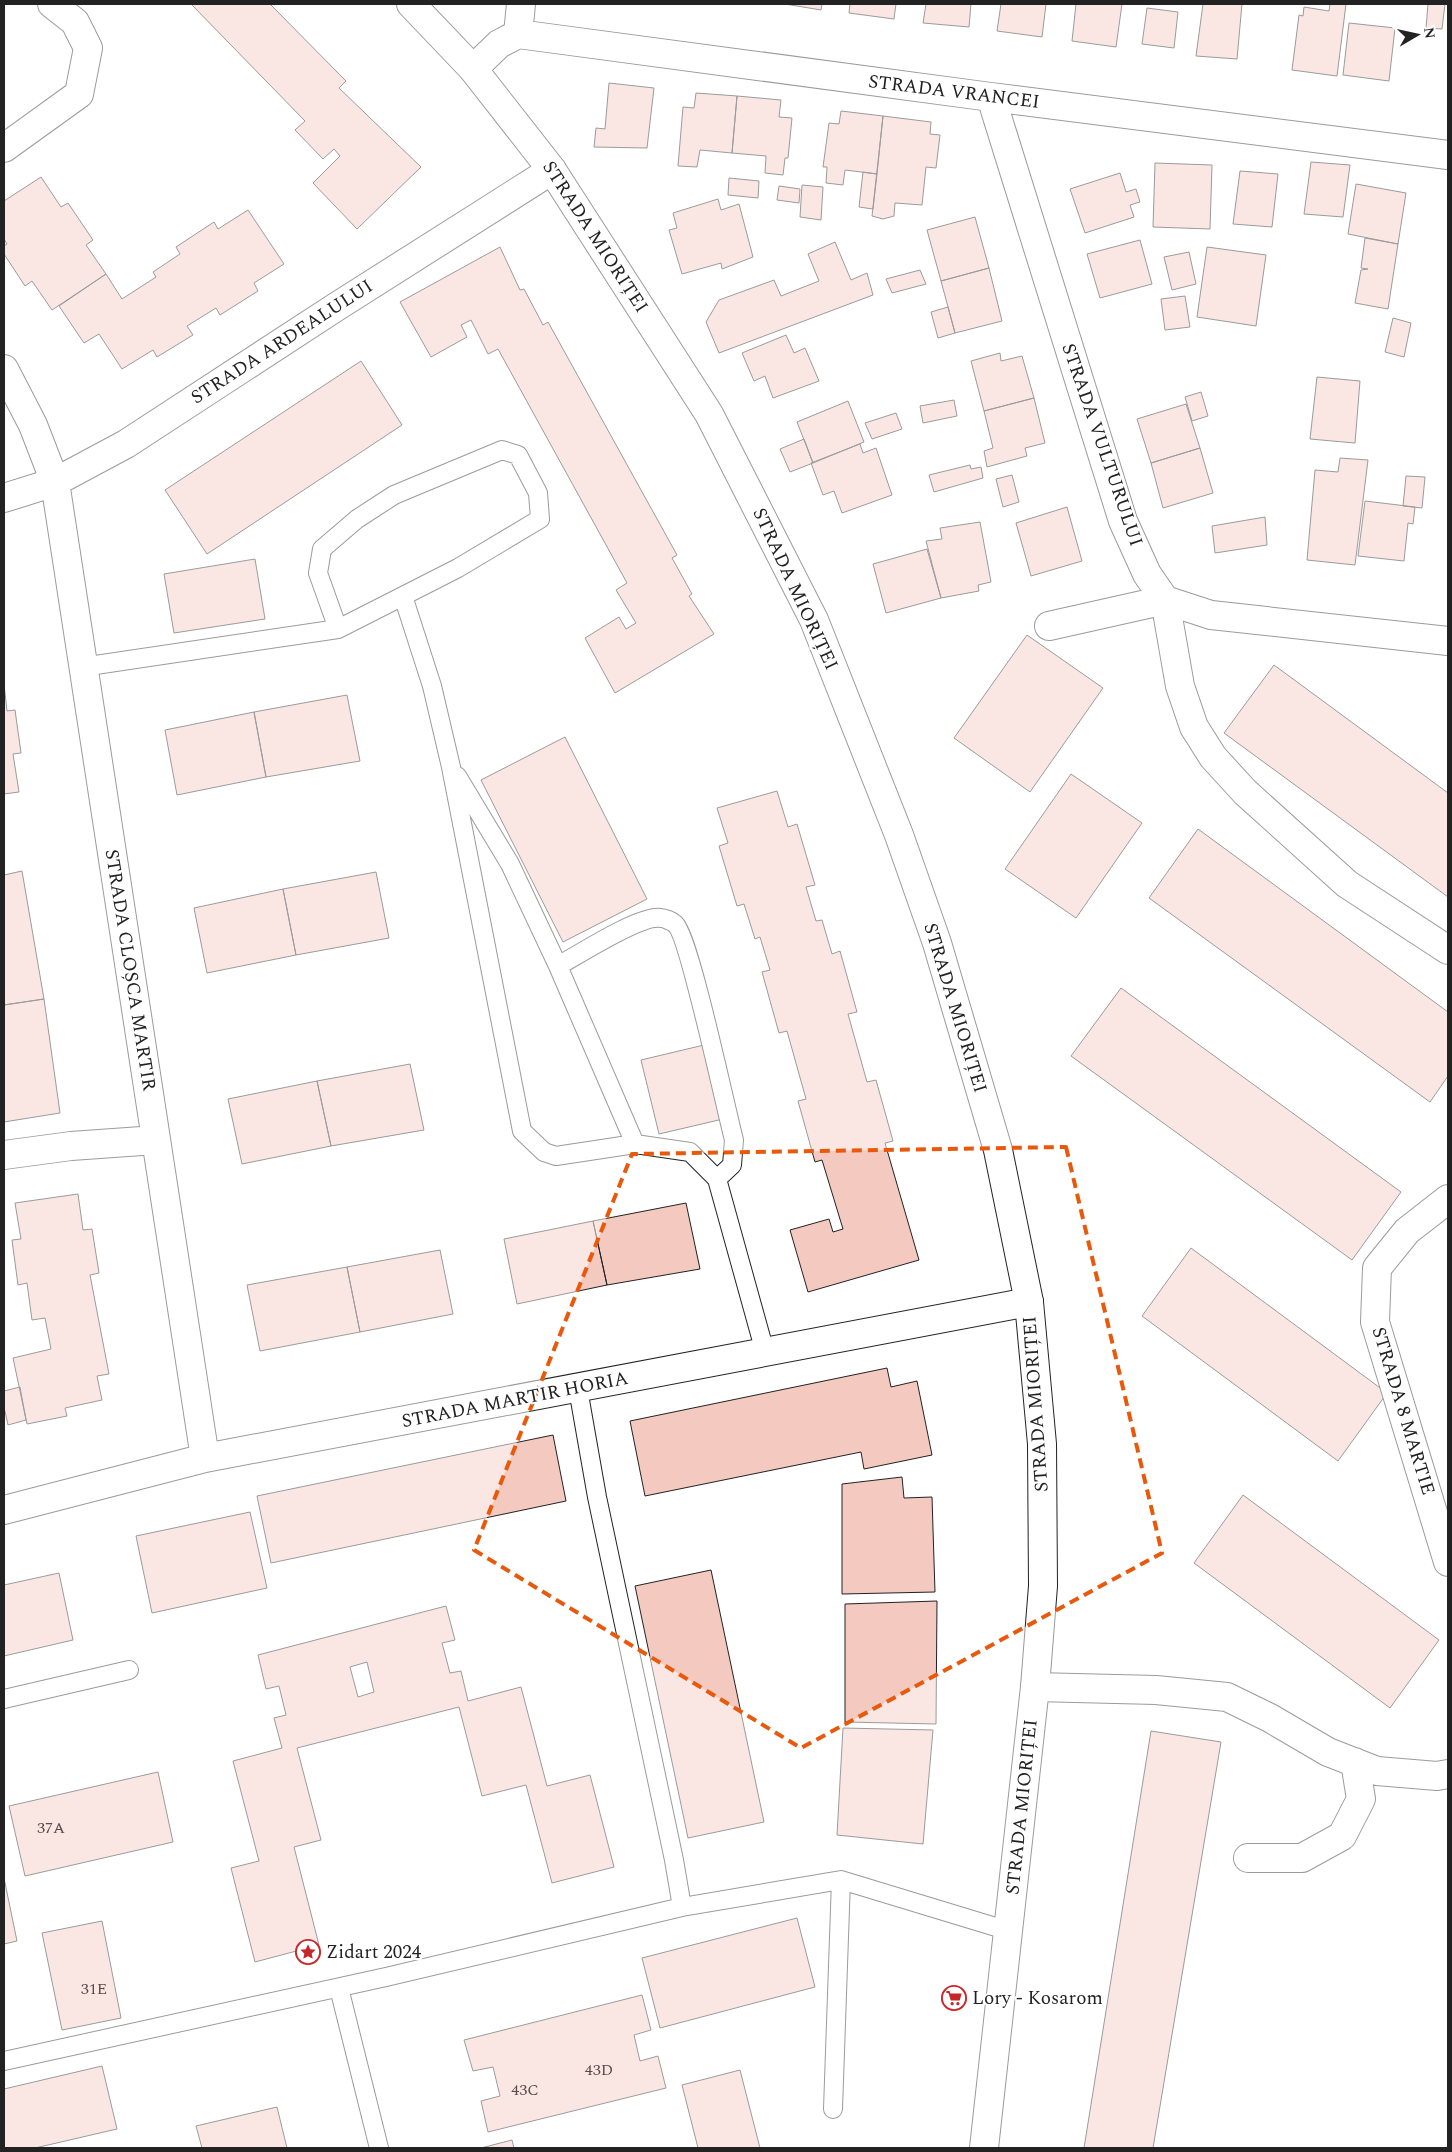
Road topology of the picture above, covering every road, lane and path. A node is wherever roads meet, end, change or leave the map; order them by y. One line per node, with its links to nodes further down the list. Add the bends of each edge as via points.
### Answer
1 (52, 4): 7 (street, via 75,22 88,48 78,94)
2 (411, 4): 5 (street, STRADA MIORIȚEI)
3 (521, 4): 4 (street)
4 (518, 34): 5 (street, via 499,44); 6 (street, STRADA VRANCEI)
5 (473, 69): 9 (street, STRADA MIORIȚEI)
6 (991, 98): 8 (street, STRADA VRANCEI); 14 (street, STRADA VULTURULUI, via 1123,521 1147,574)
7 (4, 148)
8 (1448, 155)
9 (552, 170): 11 (street, STRADA ARDEALULUI, via 126,444); 27 (street, STRADA MIORIȚEI, via 710,414 814,620 899,835 937,943 998,1150)
10 (4, 369): 11 (street, STRADA CLOȘCA MARTIR, via 33,425)
11 (55, 482): 12 (street, STRADA ARDEALULUI); 18 (street, STRADA CLOȘCA MARTIR)
12 (4, 498)
13 (403, 596): 16 (lane); 16 (lane, via 458,568 540,519 538,494 518,454 502,450 394,496 357,519 322,549 318,573); 19 (lane, via 432,686)
14 (1165, 600): 15 (street); 17 (street, via 1211,615); 20 (street, via 1180,686 1194,727 1213,757 1245,792 1347,884)
15 (1048, 626)
16 (338, 629): 18 (lane)
17 (1448, 641)
18 (82, 667): 22 (street, STRADA CLOȘCA MARTIR)
19 (451, 767): 21 (lane, via 510,864); 23 (lane, via 522,1131 544,1152 556,1156)
20 (1448, 950)
21 (558, 966): 23 (lane); 25 (lane, via 640,921 660,917 675,924 691,966 734,1140 732,1165)
22 (156, 1140): 24 (street); 30 (street, STRADA CLOȘCA MARTIR)
23 (635, 1144): 25 (lane, via 690,1152)
24 (4, 1155)
25 (717, 1179): 28 (lane)
26 (1448, 1199): 32 (street, STRADA 8 MARTIE, via 1407,1231 1377,1268 1375,1322)
27 (1029, 1302): 28 (street, STRADA MARTIR HORIA); 34 (street, STRADA MIORIȚEI, via 1042,1444 1043,1586)
28 (765, 1352): 29 (street, STRADA MARTIR HORIA)
29 (578, 1389): 30 (street, STRADA MARTIR HORIA); 40 (lane, via 597,1497)
30 (205, 1458): 31 (street, STRADA MARTIR HORIA)
31 (4, 1510)
32 (1448, 1562)
33 (129, 1670): 35 (lane)
34 (1035, 1687): 36 (street, via 1156,1690 1227,1697 1328,1752); 41 (street, STRADA MIORIȚEI)
35 (4, 1699)
36 (1355, 1762): 37 (street, via 1377,1771 1436,1776); 38 (street, via 1361,1799 1342,1836 1302,1858)
37 (1448, 1774)
38 (1248, 1858)
39 (841, 1880): 40 (lane); 41 (lane); 44 (lane)
40 (682, 1907): 42 (lane)
41 (1009, 1931): 46 (street, STRADA MIORIȚEI)
42 (339, 1988): 43 (lane); 45 (lane)
43 (4, 2061)
44 (833, 2109)
45 (379, 2148)
46 (984, 2148)

